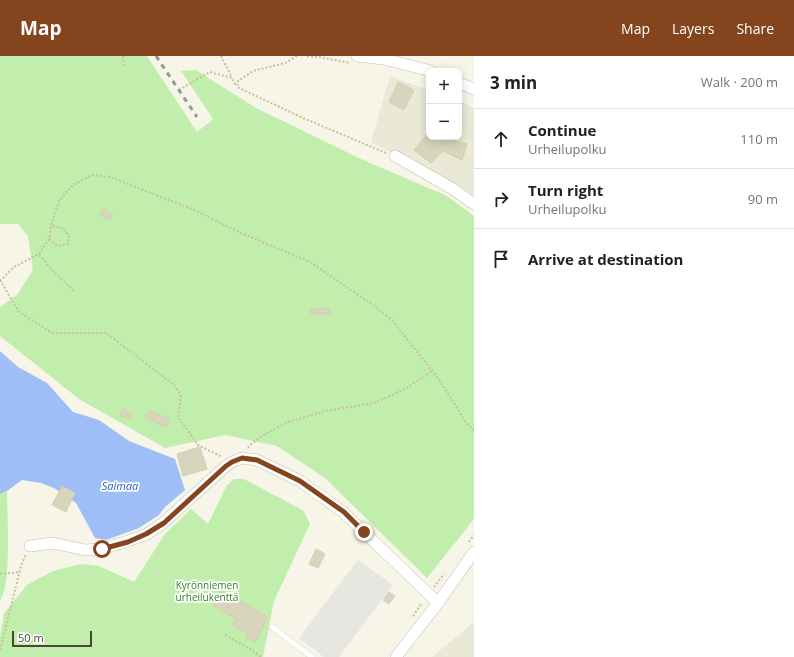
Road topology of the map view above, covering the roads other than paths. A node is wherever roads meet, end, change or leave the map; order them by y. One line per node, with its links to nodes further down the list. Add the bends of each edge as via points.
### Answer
1 (356, 56): 2 (street, via 384,59)
2 (426, 70)
3 (462, 84): 4 (street)
4 (474, 89)
5 (395, 156): 6 (street)
6 (474, 204)
7 (30, 546): 9 (street, via 53,543 85,550 102,549 128,542 164,523 237,460 257,460 300,481 344,512)
8 (474, 552): 9 (street)
9 (438, 603): 12 (street)
10 (272, 626): 11 (lane)
11 (312, 657)
12 (396, 657)

